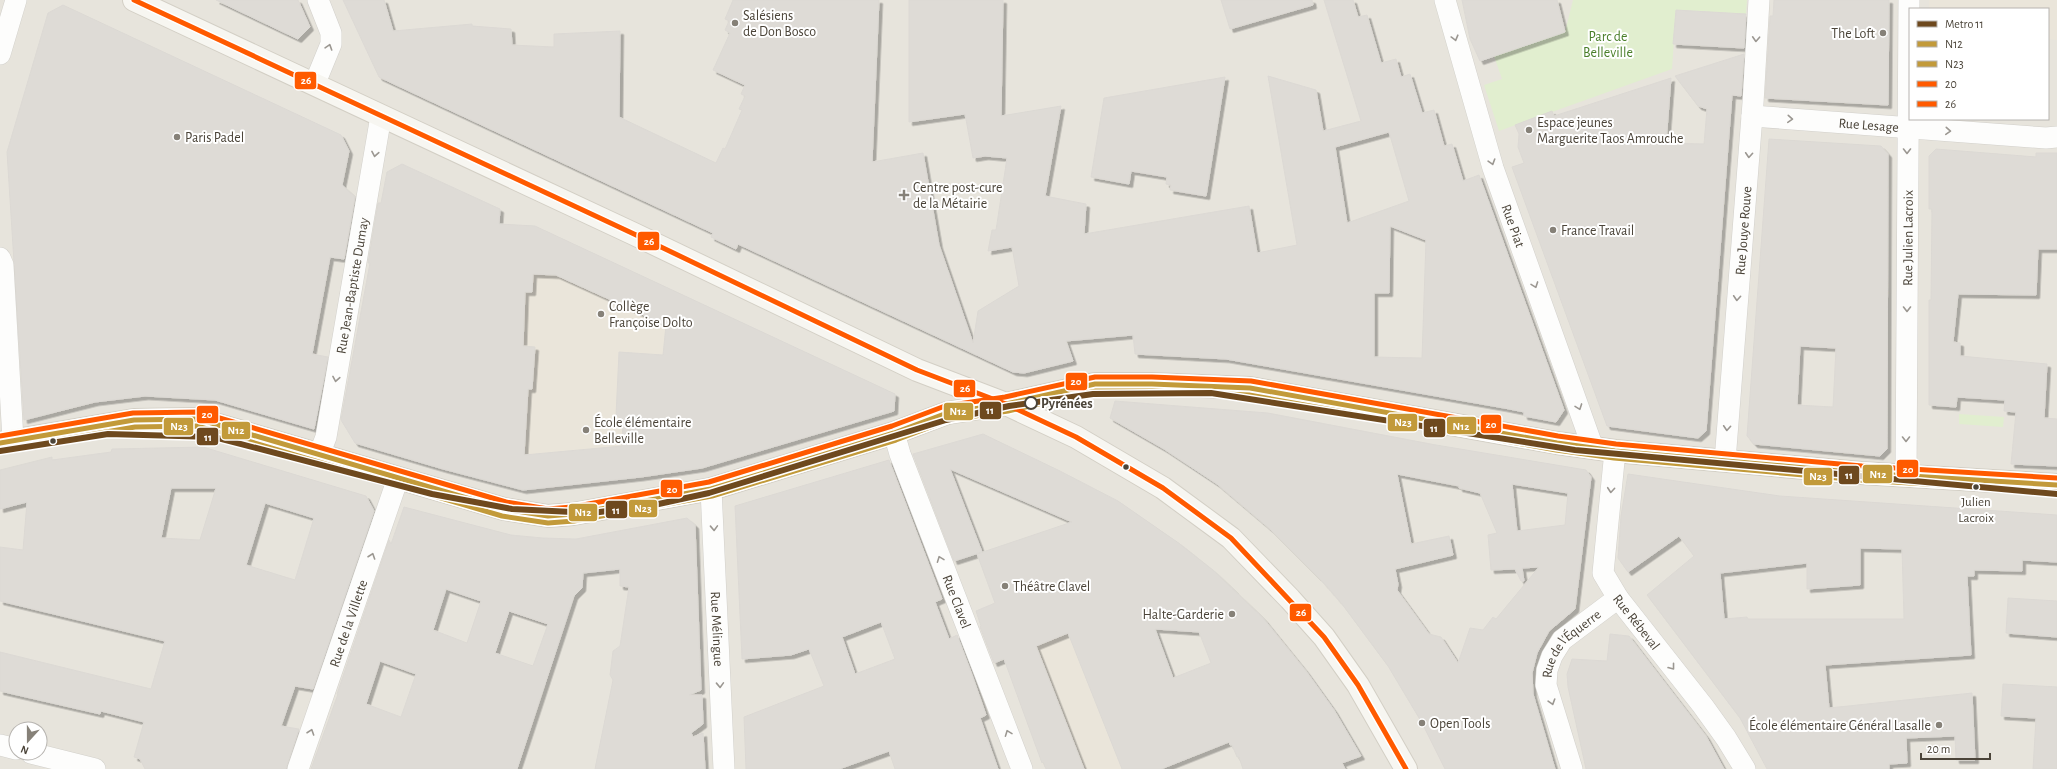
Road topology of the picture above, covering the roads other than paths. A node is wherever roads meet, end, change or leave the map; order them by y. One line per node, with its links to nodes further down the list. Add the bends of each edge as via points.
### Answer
1 (134, 0): 8 (main road)
2 (318, 0): 8 (street, one-way to 2, via 331,44 331,32)
3 (1445, 0): 17 (street, Rue Piat, one-way to 17, via 1493,168)
4 (1759, 0): 10 (street, Rue Jouye Rouve, one-way to 10)
5 (1909, 0): 11 (street, Rue Julien Lacroix)
6 (13, 5): 7 (street)
7 (0, 54)
8 (315, 84): 9 (main road)
9 (381, 116): 14 (main road, via 916,370); 19 (street, Rue Jean-Baptiste Dumay, one-way to 19, via 326,437)
10 (1752, 116): 11 (street, Rue Lesage, one-way to 11); 20 (street, Rue Jouye Rouve, one-way to 20)
11 (1907, 128): 12 (street, Rue Lesage, one-way to 12); 21 (street, Rue Julien Lacroix, one-way to 21)
12 (2051, 138)
13 (0, 258): 16 (street, via 3,265)
14 (1006, 404): 15 (main road, via 947,413); 17 (main road, via 1095,384 1250,388); 31 (main road, via 1076,437 1163,488 1231,538 1324,637 1358,685)
15 (894, 433): 24 (main road); 30 (street, Rue Clavel, one-way to 15)
16 (6, 442): 19 (main road, via 134,420 198,419)
17 (1593, 448): 18 (main road)
18 (1615, 451): 20 (main road); 25 (street, Rue Rébeval, one-way to 25, via 1603,573)
19 (319, 455): 22 (main road)
20 (1725, 461): 21 (main road)
21 (1906, 476): 23 (main road)
22 (398, 478): 24 (main road, via 504,509 548,516 573,514); 28 (street, Rue de la Villette, one-way to 22)
23 (2057, 485)
24 (711, 489): 29 (street, Rue Mélingue, one-way to 29)
25 (1618, 598): 32 (street, Rue de l'Équerre, one-way to 32, via 1562,640 1547,670 1546,685); 33 (street, Rue Rébeval, one-way to 33, via 1703,706)
26 (48, 757): 27 (street)
27 (95, 769)
28 (298, 769)
29 (724, 769)
30 (1022, 769)
31 (1406, 769)
32 (1572, 769)
33 (1745, 769)

